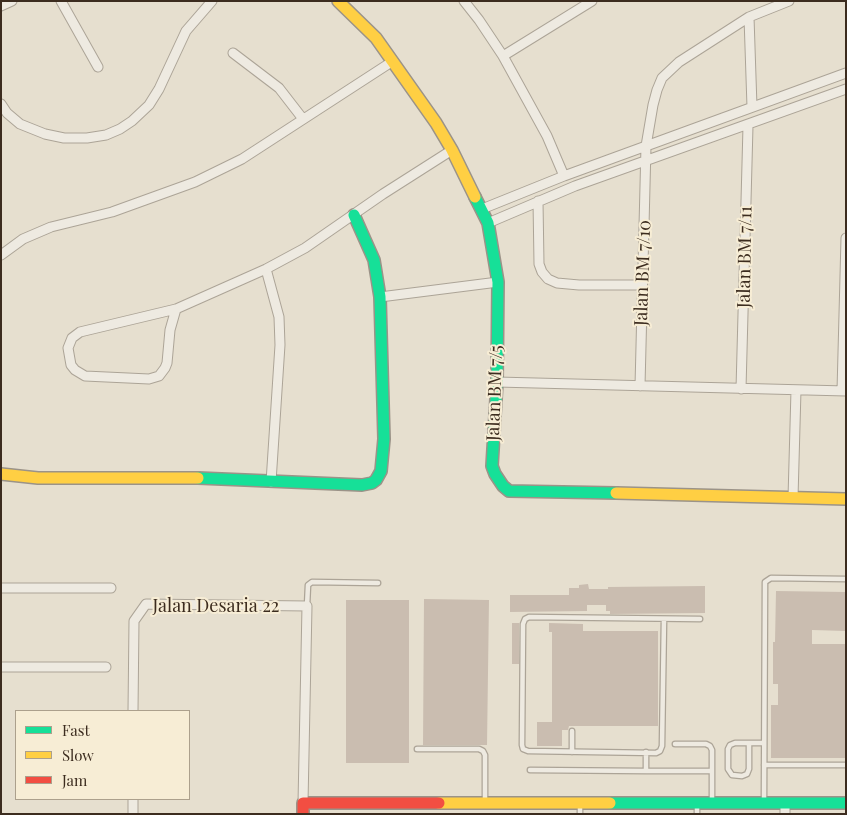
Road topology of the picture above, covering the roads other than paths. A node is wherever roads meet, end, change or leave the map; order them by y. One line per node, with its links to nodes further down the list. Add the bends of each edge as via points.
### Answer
1 (12, 1): 8 (street)
2 (61, 1): 13 (street)
3 (212, 1): 16 (street, via 186,31 149,105 120,130 87,138 45,134 20,124)
4 (338, 1): 12 (street, Jalan BM 7/5, via 376,38)
5 (464, 1): 11 (street)
6 (592, 1): 11 (street)
7 (789, 1): 9 (street, Jalan BM 7/10)
8 (1, 6)
9 (749, 17): 17 (street); 20 (street, Jalan BM 7/10, via 679,62 662,78 653,105)
10 (234, 53): 18 (street, via 279,88)
11 (503, 56): 23 (street, via 547,136)
12 (393, 61): 18 (street); 21 (street, Jalan BM 7/5)
13 (98, 66)
14 (846, 73): 17 (street)
15 (846, 89): 19 (street)
16 (1, 104)
17 (752, 107): 20 (street)
18 (302, 119): 29 (street, via 242,159 195,182 112,212 51,227 22,239)
19 (748, 126): 22 (street); 37 (street, Jalan BM 7/11)
20 (646, 146): 22 (street, Jalan BM 7/10); 23 (street)
21 (452, 150): 25 (street, Jalan BM 7/5); 26 (street)
22 (647, 161): 24 (street); 32 (street, Jalan BM 7/10)
23 (564, 176): 25 (street)
24 (538, 201): 27 (street); 32 (street, via 539,264 548,279 579,285)
25 (482, 209): 27 (street, Jalan BM 7/5)
26 (354, 215): 30 (street, via 306,248); 33 (street, via 374,260)
27 (488, 223): 31 (street, Jalan BM 7/5)
28 (846, 238): 39 (street)
29 (1, 255)
30 (266, 269): 34 (street); 41 (street, via 279,317 280,345)
31 (498, 282): 33 (street); 35 (street, Jalan BM 7/5)
32 (642, 285): 36 (street, Jalan BM 7/10)
33 (380, 297): 41 (street, via 382,471 372,482 362,485)
34 (176, 309): 34 (street, via 80,332 72,338 68,348 70,365 85,376 149,379 159,376 166,368)
35 (496, 382): 36 (street); 42 (street, Jalan BM 7/5, via 492,466 500,483 509,491)
36 (640, 386): 37 (street)
37 (741, 388): 38 (street)
38 (796, 390): 39 (street); 42 (street)
39 (844, 391)
40 (1, 474): 41 (street, via 38,478 187,478)
41 (271, 482)
42 (793, 498): 43 (street, Jalan BM 7/5)
43 (846, 499)
44 (846, 578): 56 (lane, via 771,578 765,582)
45 (378, 583): 48 (lane, via 312,582 308,585)
46 (1, 588): 47 (street)
47 (111, 588)
48 (307, 606): 53 (street, Jalan Desaria 22, via 146,604 134,621); 71 (street)
49 (664, 619): 50 (lane); 59 (lane, via 529,618 523,621 523,749); 60 (lane, via 662,746 656,753)
50 (700, 619)
51 (1, 667): 52 (street)
52 (106, 667)
53 (134, 710)
54 (572, 730): 59 (lane)
55 (749, 743): 55 (lane, via 747,774 732,775 728,769 730,745); 56 (lane)
56 (764, 743): 61 (lane)
57 (675, 744): 65 (lane, via 710,746)
58 (417, 749): 67 (lane, via 483,751)
59 (572, 752): 60 (lane)
60 (646, 752): 64 (lane)
61 (764, 765): 62 (lane); 69 (lane)
62 (846, 766)
63 (530, 770): 64 (lane)
64 (646, 770): 65 (lane)
65 (712, 771): 68 (lane)
66 (134, 800): 75 (street)
67 (485, 803): 71 (street); 72 (street)
68 (712, 803): 69 (street); 73 (street)
69 (764, 803): 74 (street)
70 (846, 803): 74 (street)
71 (303, 808)
72 (580, 808): 73 (street)
73 (697, 808)
74 (785, 808)
75 (133, 814)

